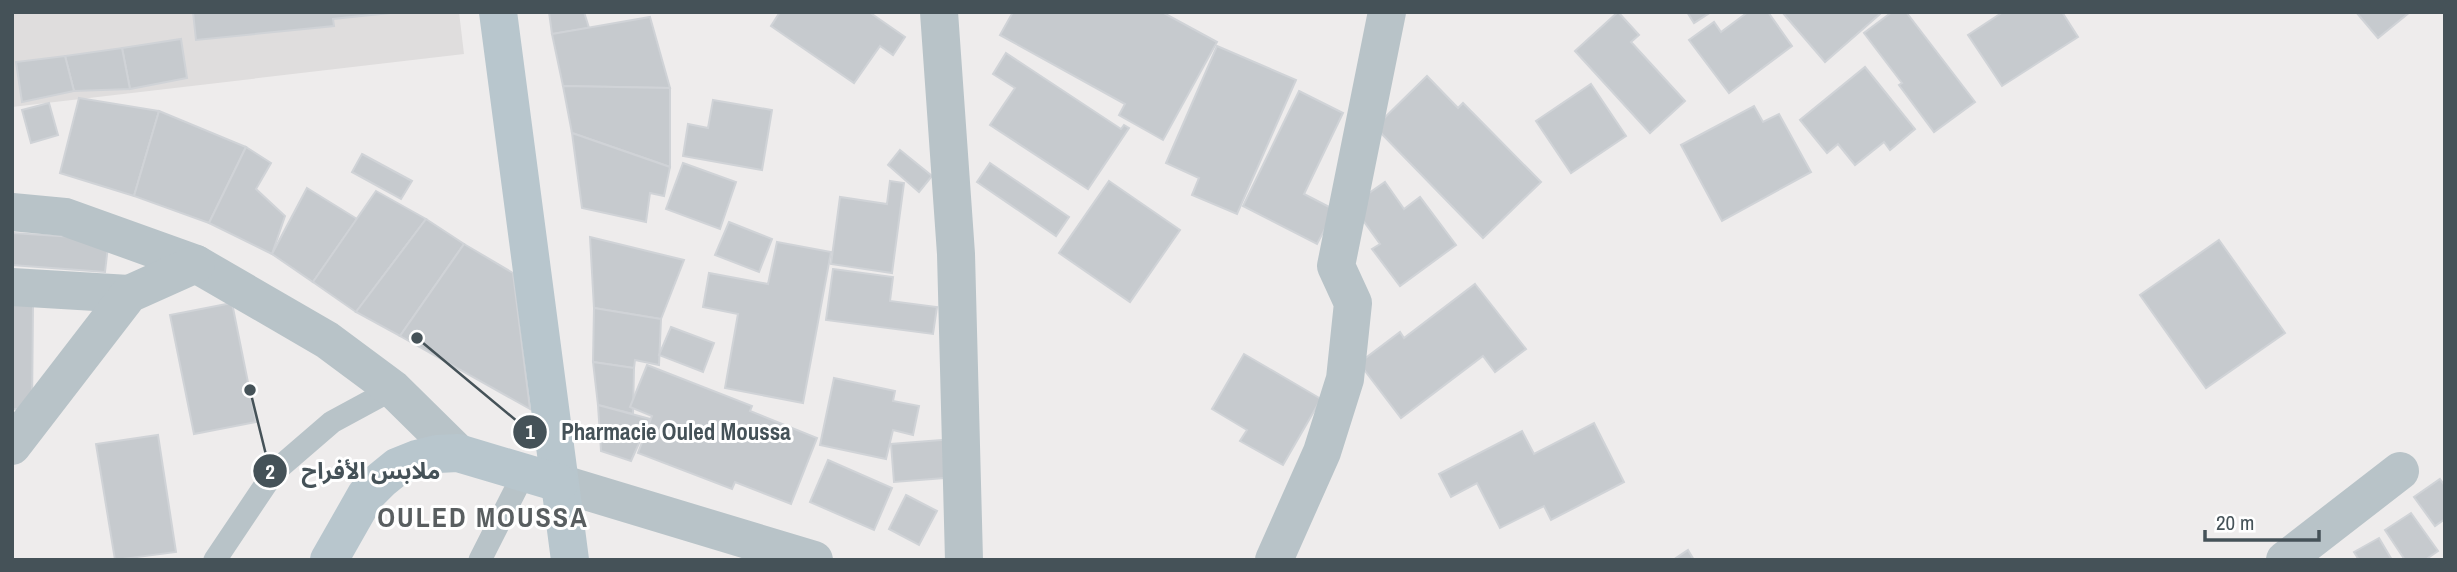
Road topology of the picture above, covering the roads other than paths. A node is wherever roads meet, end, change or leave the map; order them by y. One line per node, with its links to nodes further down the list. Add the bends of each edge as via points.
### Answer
1 (498, 12): 12 (main road)
2 (939, 12): 18 (street, via 956,254)
3 (1387, 12): 19 (street, via 1336,266 1353,303 1345,379 1322,452)
4 (13, 205): 5 (street, via 65,217)
5 (196, 264): 7 (street); 8 (street, via 327,340)
6 (12, 287): 7 (street)
7 (129, 294): 9 (street)
8 (393, 389): 10 (street); 13 (lane, via 332,422 274,472)
9 (12, 446)
10 (458, 453): 12 (main road); 14 (main road, via 417,458 381,480 366,495)
11 (2400, 471): 20 (street)
12 (542, 478): 15 (lane); 16 (main road); 17 (street)
13 (215, 560)
14 (329, 560)
15 (480, 560)
16 (570, 560)
17 (814, 560)
18 (964, 560)
19 (1274, 560)
20 (2285, 560)

